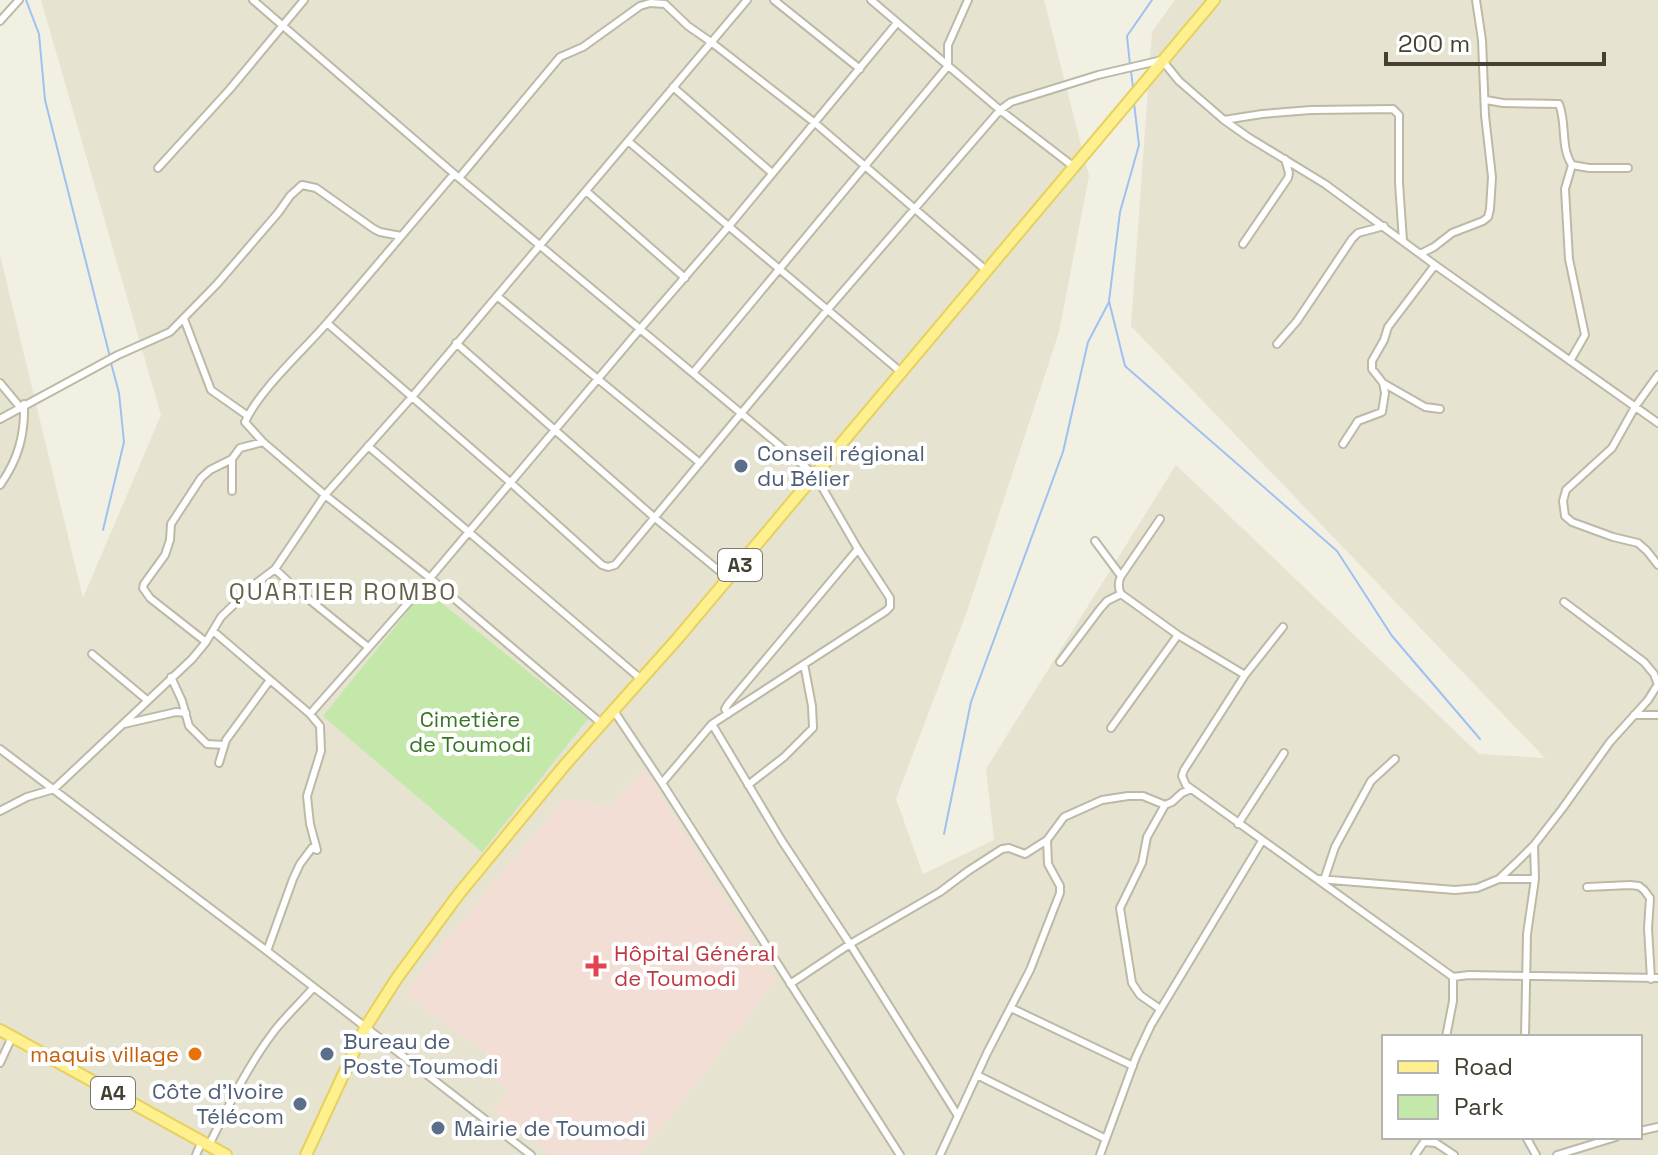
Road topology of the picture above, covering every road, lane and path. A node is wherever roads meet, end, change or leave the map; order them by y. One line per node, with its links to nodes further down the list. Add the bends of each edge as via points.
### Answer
1 (19, 0): 10 (street)
2 (253, 0): 12 (street)
3 (304, 0): 12 (street)
4 (747, 0): 13 (street)
5 (774, 0): 16 (street)
6 (871, 0): 11 (street)
7 (968, 0): 15 (street, via 948,45)
8 (1214, 0): 14 (main road, A3)
9 (1476, 0): 18 (street)
10 (0, 21)
11 (897, 23): 15 (street); 16 (street)
12 (283, 27): 27 (street); 30 (street)
13 (711, 42): 17 (street); 21 (street); 30 (street, via 665,4 640,6 560,57)
14 (1162, 60): 19 (street, via 1098,75); 20 (street); 26 (main road, A3)
15 (948, 66): 19 (street); 25 (street)
16 (860, 69): 21 (street)
17 (673, 87): 22 (street); 29 (street)
18 (1486, 100): 24 (street, via 1559,104); 39 (street, via 1492,177 1488,217)
19 (1000, 110): 26 (street); 32 (street)
20 (1224, 120): 23 (street); 36 (street, via 1311,110 1393,109 1399,115)
21 (815, 123): 25 (street); 29 (street)
22 (628, 141): 31 (street); 33 (street)
23 (1285, 159): 34 (street); 37 (street, via 1288,178)
24 (1572, 165): 28 (street); 51 (street, via 1565,189 1569,259 1585,335)
25 (864, 166): 32 (street); 41 (street)
26 (1074, 167): 42 (main road, A3)
27 (158, 168)
28 (1628, 168)
29 (772, 173): 33 (street)
30 (456, 176): 35 (street); 38 (street)
31 (586, 191): 38 (street); 43 (street)
32 (916, 209): 42 (street); 45 (street)
33 (729, 226): 41 (street); 43 (street)
34 (1384, 226): 36 (street); 50 (street, via 1352,239)
35 (401, 236): 46 (street, via 374,229 316,188 302,185); 47 (street)
36 (1403, 241): 39 (street)
37 (1243, 244)
38 (540, 245): 44 (street); 48 (street)
39 (1420, 254): 40 (street)
40 (1435, 265): 51 (street); 57 (street, via 1388,327 1372,361)
41 (780, 269): 45 (street); 53 (street)
42 (987, 271): 52 (main road, A3)
43 (685, 278): 48 (street)
44 (497, 296): 49 (street); 55 (street)
45 (828, 309): 52 (street); 62 (street)
46 (184, 319): 59 (street, via 170,332); 63 (street, via 211,390)
47 (327, 323): 58 (street); 63 (street)
48 (640, 329): 53 (street); 55 (street)
49 (456, 343): 58 (street); 66 (street)
50 (1277, 344)
51 (1570, 361): 60 (street)
52 (901, 372): 72 (main road, A3)
53 (693, 373): 62 (street)
54 (1658, 375): 60 (street)
55 (597, 379): 66 (street); 71 (street)
56 (0, 383): 59 (street)
57 (1383, 383): 61 (street, via 1425,407); 68 (street, via 1382,412 1358,421)
58 (411, 398): 69 (street); 73 (street)
59 (22, 406): 64 (street); 74 (street, via 17,457)
60 (1635, 407): 65 (street); 82 (street, via 1612,448 1566,490 1565,516 1638,543)
61 (1440, 409)
62 (741, 413): 71 (street); 72 (street)
63 (248, 416): 67 (street, via 245,422)
64 (0, 419)
65 (1658, 423)
66 (554, 430): 73 (street); 77 (street)
67 (263, 442): 70 (street, via 240,448); 76 (street)
68 (1343, 444)
69 (368, 446): 76 (street); 79 (street)
70 (232, 459): 75 (street); 92 (street, via 205,473 188,496 171,524 165,555 143,588)
71 (700, 463): 77 (street)
72 (815, 475): 81 (street); 86 (main road, A3)
73 (511, 483): 77 (street, via 608,567); 79 (street)
74 (0, 485)
75 (232, 491)
76 (325, 495): 83 (street); 85 (street)
77 (655, 518): 86 (street)
78 (1160, 519): 84 (street)
79 (469, 532): 85 (street); 99 (street)
80 (1095, 541): 84 (street)
81 (858, 549): 96 (street, via 890,598 890,607); 106 (street, via 728,704)
82 (1658, 565)
83 (275, 569): 90 (street, via 221,617); 93 (street)
84 (1121, 576): 87 (street)
85 (430, 578): 93 (street); 109 (street)
86 (728, 578): 99 (main road, A3)
87 (1121, 594): 91 (street); 95 (street, via 1107,601)
88 (1564, 602): 101 (street, via 1644,662)
89 (1283, 627): 97 (street)
90 (213, 631): 92 (street); 100 (street)
91 (1178, 635): 97 (street); 112 (street)
92 (206, 642): 98 (street)
93 (368, 647): 105 (street)
94 (92, 654): 102 (street)
95 (1060, 662)
96 (804, 664): 106 (street); 119 (street, via 813,728)
97 (1245, 675): 121 (street, via 1184,770 1183,781)
98 (171, 677): 102 (street); 104 (street)
99 (641, 679): 103 (main road, A3)
100 (270, 680): 105 (street); 113 (street)
101 (1658, 685): 107 (street)
102 (147, 700): 111 (street)
103 (614, 711): 109 (main road, A3); 118 (street)
104 (186, 713): 111 (street); 113 (street, via 187,724 204,742)
105 (310, 714): 134 (street, via 320,726 321,751 307,796 317,850 312,848 300,864)
106 (728, 714): 110 (street)
107 (1634, 715): 108 (street); 127 (street)
108 (1658, 715)
109 (601, 723): 142 (main road, A3, via 466,883)
110 (712, 724): 118 (street); 119 (street)
111 (122, 725): 120 (street)
112 (1111, 728)
113 (224, 745): 117 (street)
114 (0, 749): 120 (street)
115 (1284, 753): 124 (street)
116 (1395, 759): 131 (street, via 1371,781 1335,847)
117 (219, 763)
118 (662, 783): 138 (street)
119 (748, 785): 133 (street)
120 (54, 789): 123 (street); 134 (street)
121 (1192, 789): 122 (street); 124 (street)
122 (1165, 805): 125 (street, via 1143,796 1102,800 1064,817); 141 (street, via 1120,908 1132,983)
123 (0, 811)
124 (1238, 824): 126 (street)
125 (1047, 840): 133 (street, via 1025,854 1002,849); 140 (street, via 1048,864 1060,893)
126 (1262, 841): 128 (street); 141 (street)
127 (1534, 845): 129 (street); 130 (street)
128 (1315, 879): 131 (street); 135 (street)
129 (1499, 879): 130 (street); 131 (street, via 1455,890)
130 (1535, 879): 136 (street, via 1527,934)
131 (1324, 880)
132 (1587, 887): 137 (street, via 1639,886 1650,898)
133 (850, 944): 138 (street); 150 (street)
134 (267, 951): 139 (street)
135 (1453, 977): 136 (street); 144 (street)
136 (1528, 977): 137 (street); 145 (street)
137 (1654, 978)
138 (790, 984): 161 (street)
139 (313, 988): 142 (street); 154 (street, via 276,1028)
140 (1011, 1008): 148 (street); 149 (street)
141 (1160, 1009): 148 (street)
142 (365, 1028): 155 (street); 159 (main road, A3)
143 (0, 1030): 146 (main road, A4)
144 (1446, 1035)
145 (1525, 1035)
146 (12, 1037): 147 (street); 154 (main road, A4)
147 (0, 1063)
148 (1133, 1066): 151 (street)
149 (977, 1075): 150 (street); 151 (street)
150 (958, 1116): 156 (street)
151 (1106, 1139): 163 (street)
152 (1424, 1139): 164 (street); 165 (street)
153 (1609, 1139): 166 (street)
154 (205, 1143): 157 (street); 158 (main road, A4)
155 (522, 1152): 160 (street)
156 (942, 1153): 162 (street)
157 (196, 1155)
158 (226, 1155)
159 (306, 1155)
160 (531, 1155)
161 (900, 1155)
162 (952, 1155)
163 (1100, 1155)
164 (1415, 1155)
165 (1454, 1155)
166 (1557, 1155)

